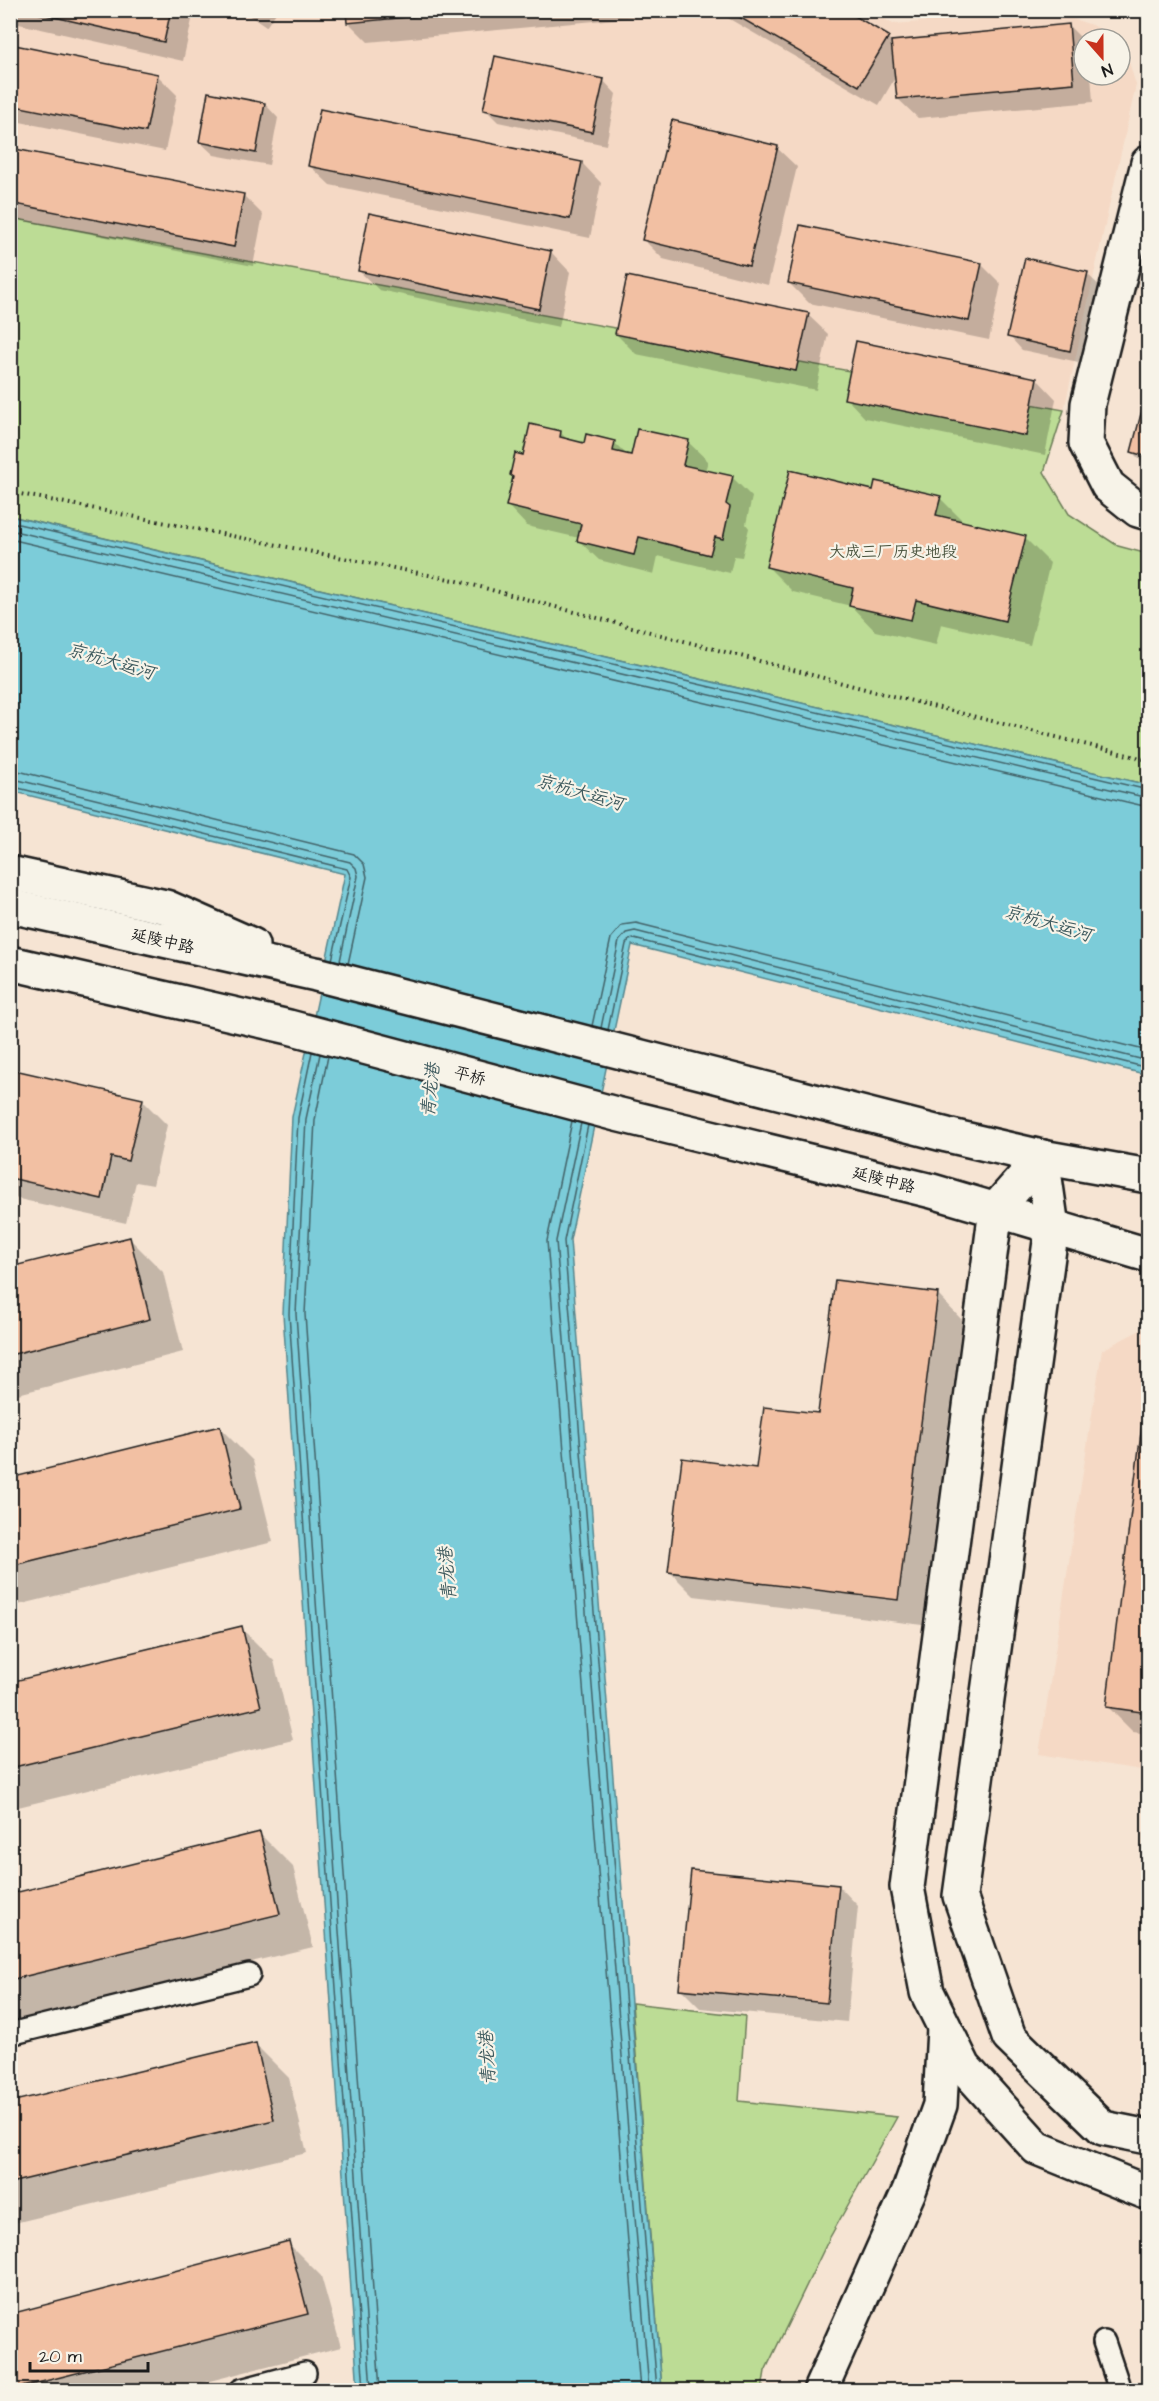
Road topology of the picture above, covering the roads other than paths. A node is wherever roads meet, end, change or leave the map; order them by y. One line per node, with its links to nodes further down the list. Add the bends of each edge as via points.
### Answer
1 (1149, 163): 2 (main road, via 1088,404 1086,443 1108,486 1138,510)
2 (1149, 513)
3 (10, 873): 6 (main road, via 166,907)
4 (10, 906): 6 (main road, 延陵中路)
5 (10, 963): 7 (main road, 平桥, via 289,1026)
6 (316, 974): 8 (main road)
7 (616, 1114): 10 (main road, 延陵中路)
8 (1042, 1157): 9 (main road); 10 (main road); 11 (main road)
9 (1149, 1176)
10 (996, 1209): 11 (main road, 延陵中路); 14 (main road, via 907,1887 927,1992)
11 (1052, 1227): 12 (main road, 延陵中路); 16 (main road, via 960,1896 1009,2037 1103,2128)
12 (1149, 1255)
13 (249, 1975): 15 (lane)
14 (945, 2026): 17 (main road, via 964,2067 1037,2148); 20 (main road, via 940,2105 909,2191)
15 (10, 2034)
16 (1149, 2137)
17 (1149, 2193)
18 (1104, 2342): 22 (lane)
19 (305, 2373): 21 (lane)
20 (821, 2389)
21 (241, 2391)
22 (1120, 2391)

